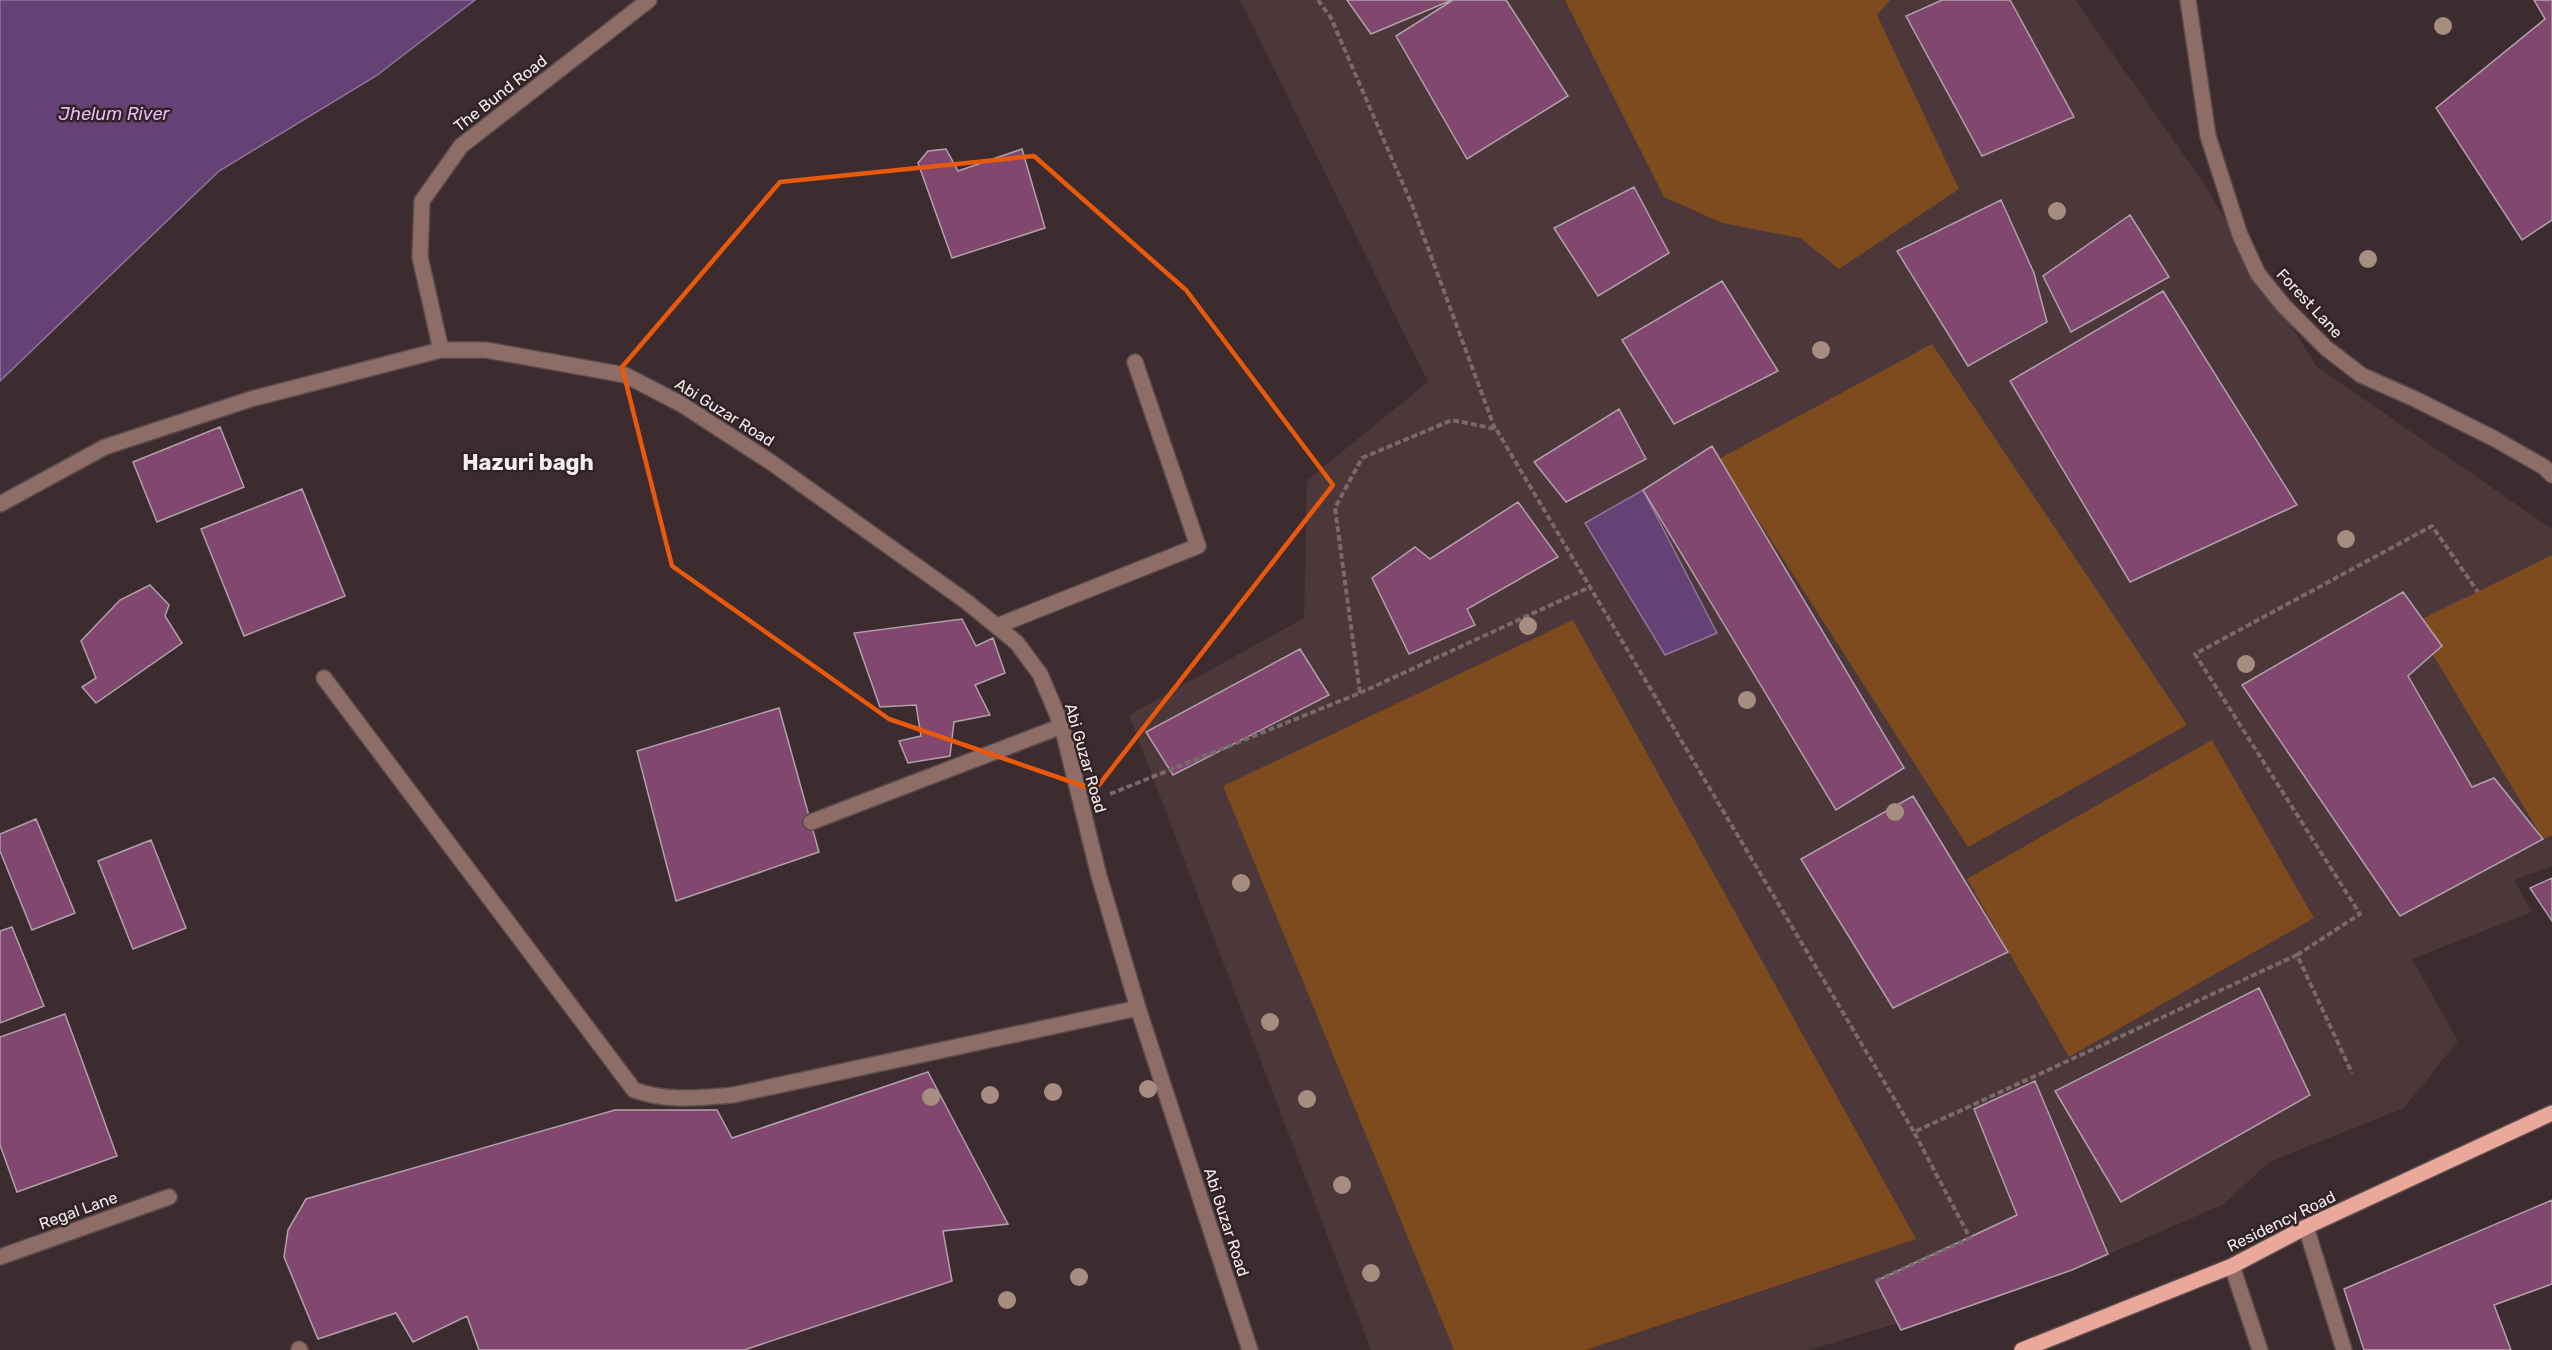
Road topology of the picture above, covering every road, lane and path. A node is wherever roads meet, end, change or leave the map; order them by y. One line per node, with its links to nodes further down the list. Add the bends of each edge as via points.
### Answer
1 (650, 0): 4 (street, The Bund Road, via 461,146 422,201 420,257)
2 (1318, 0): 6 (path, via 1331,18 1413,205)
3 (2188, 0): 7 (street, Forest Lane, via 2208,136 2240,236 2258,274 2326,348 2361,375 2495,440)
4 (441, 350): 8 (street, Abi Guzar Road, via 251,399 105,447); 11 (street, Abi Guzar Road, via 486,350 625,375 681,404 772,463)
5 (1135, 362): 11 (street, via 1198,546)
6 (1496, 429): 9 (path); 13 (path, via 1452,420 1362,458 1335,508)
7 (2552, 475)
8 (0, 504)
9 (1590, 587): 13 (path); 21 (path)
10 (2478, 592): 17 (path, via 2432,526 2195,654 2360,914)
11 (997, 626): 14 (street, Abi Guzar Road, via 1017,643 1040,674)
12 (324, 678): 18 (street, via 634,1090 678,1100 733,1095)
13 (1360, 693): 15 (path)
14 (1062, 726): 15 (street, Abi Guzar Road); 16 (street)
15 (1082, 806): 18 (street, Abi Guzar Road)
16 (811, 822)
17 (2297, 955): 19 (path); 21 (path)
18 (1138, 1008): 27 (street, Abi Guzar Road)
19 (2352, 1073)
20 (2552, 1113): 23 (main road, Residency Road)
21 (1914, 1132): 26 (path, via 1970,1238)
22 (168, 1197): 24 (street, Regal Lane)
23 (2306, 1227): 25 (main road, Residency Road); 30 (street)
24 (0, 1257)
25 (2232, 1266): 28 (main road, Residency Road); 29 (street)
26 (1876, 1281)
27 (1250, 1350)
28 (2022, 1350)
29 (2260, 1350)
30 (2344, 1350)

